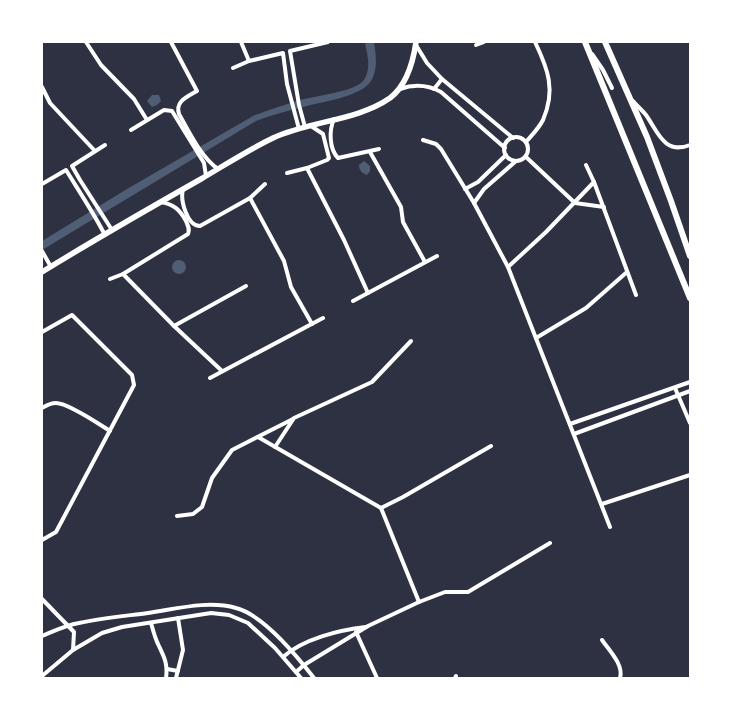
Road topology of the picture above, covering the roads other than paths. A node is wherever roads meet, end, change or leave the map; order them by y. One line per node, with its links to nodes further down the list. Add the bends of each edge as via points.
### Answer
1 (86, 42): 21 (street, via 101,65 134,99)
2 (171, 42): 27 (street, via 197,91 178,104)
3 (241, 42): 12 (street)
4 (328, 42): 10 (street)
5 (484, 42): 11 (street)
6 (535, 42): 28 (street, via 550,79 549,100 543,120)
7 (605, 42): 19 (main road)
8 (416, 43): 14 (street, via 427,63); 17 (street, via 410,70)
9 (585, 43): 16 (street); 70 (main road)
10 (313, 44): 23 (street, via 290,51)
11 (476, 45)
12 (249, 61): 13 (street); 23 (street, via 283,53 287,84 297,120)
13 (233, 68)
14 (442, 79): 18 (street); 25 (street)
15 (42, 87): 33 (street, via 52,105)
16 (612, 88)
17 (400, 89): 18 (street, via 413,86); 20 (street, via 382,103 367,110)
18 (434, 89): 31 (street, via 441,92)
19 (628, 96): 30 (street, via 646,115 665,143 678,149); 59 (main road, via 666,186)
20 (334, 119): 22 (street); 34 (street, via 329,133 336,157)
21 (147, 120): 24 (street); 27 (street, via 164,110 172,111)
22 (311, 126): 23 (street); 39 (street, via 323,134 330,155 327,160)
23 (302, 128): 40 (street, via 267,141)
24 (131, 130)
25 (513, 138): 28 (street, via 520,138); 31 (street, via 507,141)
26 (423, 140): 48 (street, via 430,141 441,149)
27 (192, 141): 40 (street); 42 (street, via 204,163)
28 (526, 142): 36 (street)
29 (105, 145): 33 (street)
30 (690, 145)
31 (505, 148): 35 (street)
32 (379, 149): 34 (street)
33 (95, 151): 55 (street, via 72,166)
34 (370, 152): 60 (street, via 401,207 403,222)
35 (506, 155): 37 (street); 43 (street)
36 (526, 157): 37 (street); 53 (street)
37 (516, 161): 49 (street)
38 (586, 165): 44 (street)
39 (307, 168): 41 (street); 68 (street)
40 (218, 169): 42 (street)
41 (287, 173)
42 (206, 176): 47 (street)
43 (478, 182): 48 (street); 49 (street)
44 (594, 182): 53 (street); 54 (street)
45 (42, 184): 56 (street, via 66,170)
46 (265, 184): 50 (street)
47 (183, 189): 50 (street, via 183,206 192,222 198,226); 51 (street)
48 (465, 189): 52 (street)
49 (484, 189): 52 (street)
50 (250, 198): 73 (street, via 284,261 291,287)
51 (160, 202): 55 (street); 65 (street, via 172,205 180,211 190,231)
52 (474, 203): 62 (street)
53 (575, 203): 54 (street); 62 (street)
54 (604, 208): 64 (street)
55 (112, 230): 56 (street)
56 (104, 235): 61 (street)
57 (42, 252): 61 (street)
58 (437, 256): 60 (street)
59 (690, 256)
60 (425, 262): 68 (street)
61 (51, 267): 63 (street)
62 (508, 268): 76 (street)
63 (42, 272)
64 (627, 272): 69 (street); 76 (street, via 586,308)
65 (123, 274): 66 (street); 74 (street)
66 (110, 279)
67 (246, 286): 74 (street)
68 (368, 293): 71 (street)
69 (636, 296)
70 (690, 298)
71 (353, 301)
72 (323, 318): 73 (street)
73 (312, 324): 78 (street)
74 (174, 326): 78 (street)
75 (42, 332): 88 (street, via 72,315 132,375 134,385)
76 (536, 338): 86 (street)
77 (411, 341): 85 (street, via 372,382)
78 (222, 371): 79 (street)
79 (210, 378)
80 (690, 382): 81 (street)
81 (675, 388): 83 (street); 86 (street)
82 (690, 391): 83 (street)
83 (678, 395): 87 (street); 89 (street)
84 (42, 408): 88 (street, via 48,404 58,403)
85 (294, 418): 90 (street); 92 (street)
86 (570, 424): 89 (street)
87 (690, 424)
88 (110, 431): 98 (street, via 56,532)
89 (574, 434): 94 (street)
90 (258, 437): 92 (street); 96 (street, via 232,450 212,478 202,507 193,514)
91 (491, 446): 95 (street)
92 (275, 447): 95 (street)
93 (690, 474): 94 (street)
94 (602, 504): 97 (street)
95 (381, 508): 101 (street)
96 (177, 516)
97 (610, 527)
98 (42, 540)
99 (550, 543): 101 (street, via 468,592 445,592)
100 (42, 599): 104 (street)
101 (418, 602): 105 (street)
102 (178, 618): 103 (street); 112 (street, via 211,613 228,614 256,629); 115 (street, via 184,650)
103 (151, 623): 110 (street, via 102,633); 114 (street, via 165,657)
104 (69, 626): 108 (street); 110 (street, via 74,632); 111 (street, via 204,605 221,606 236,608 257,619)
105 (368, 626): 106 (street); 107 (street)
106 (354, 628): 107 (street); 111 (street, via 320,637)
107 (357, 634): 113 (street); 122 (street)
108 (42, 636)
109 (602, 640): 123 (street, via 618,664 622,676)
110 (73, 650): 117 (street)
111 (291, 650): 112 (street); 113 (street)
112 (283, 657): 116 (street)
113 (304, 665): 116 (street); 121 (street)
114 (167, 669): 115 (street); 118 (street)
115 (178, 671): 119 (street)
116 (296, 672): 120 (street)
117 (42, 676)
118 (166, 678)
119 (176, 678)
120 (301, 678)
121 (314, 678)
122 (377, 678)
123 (620, 678)

